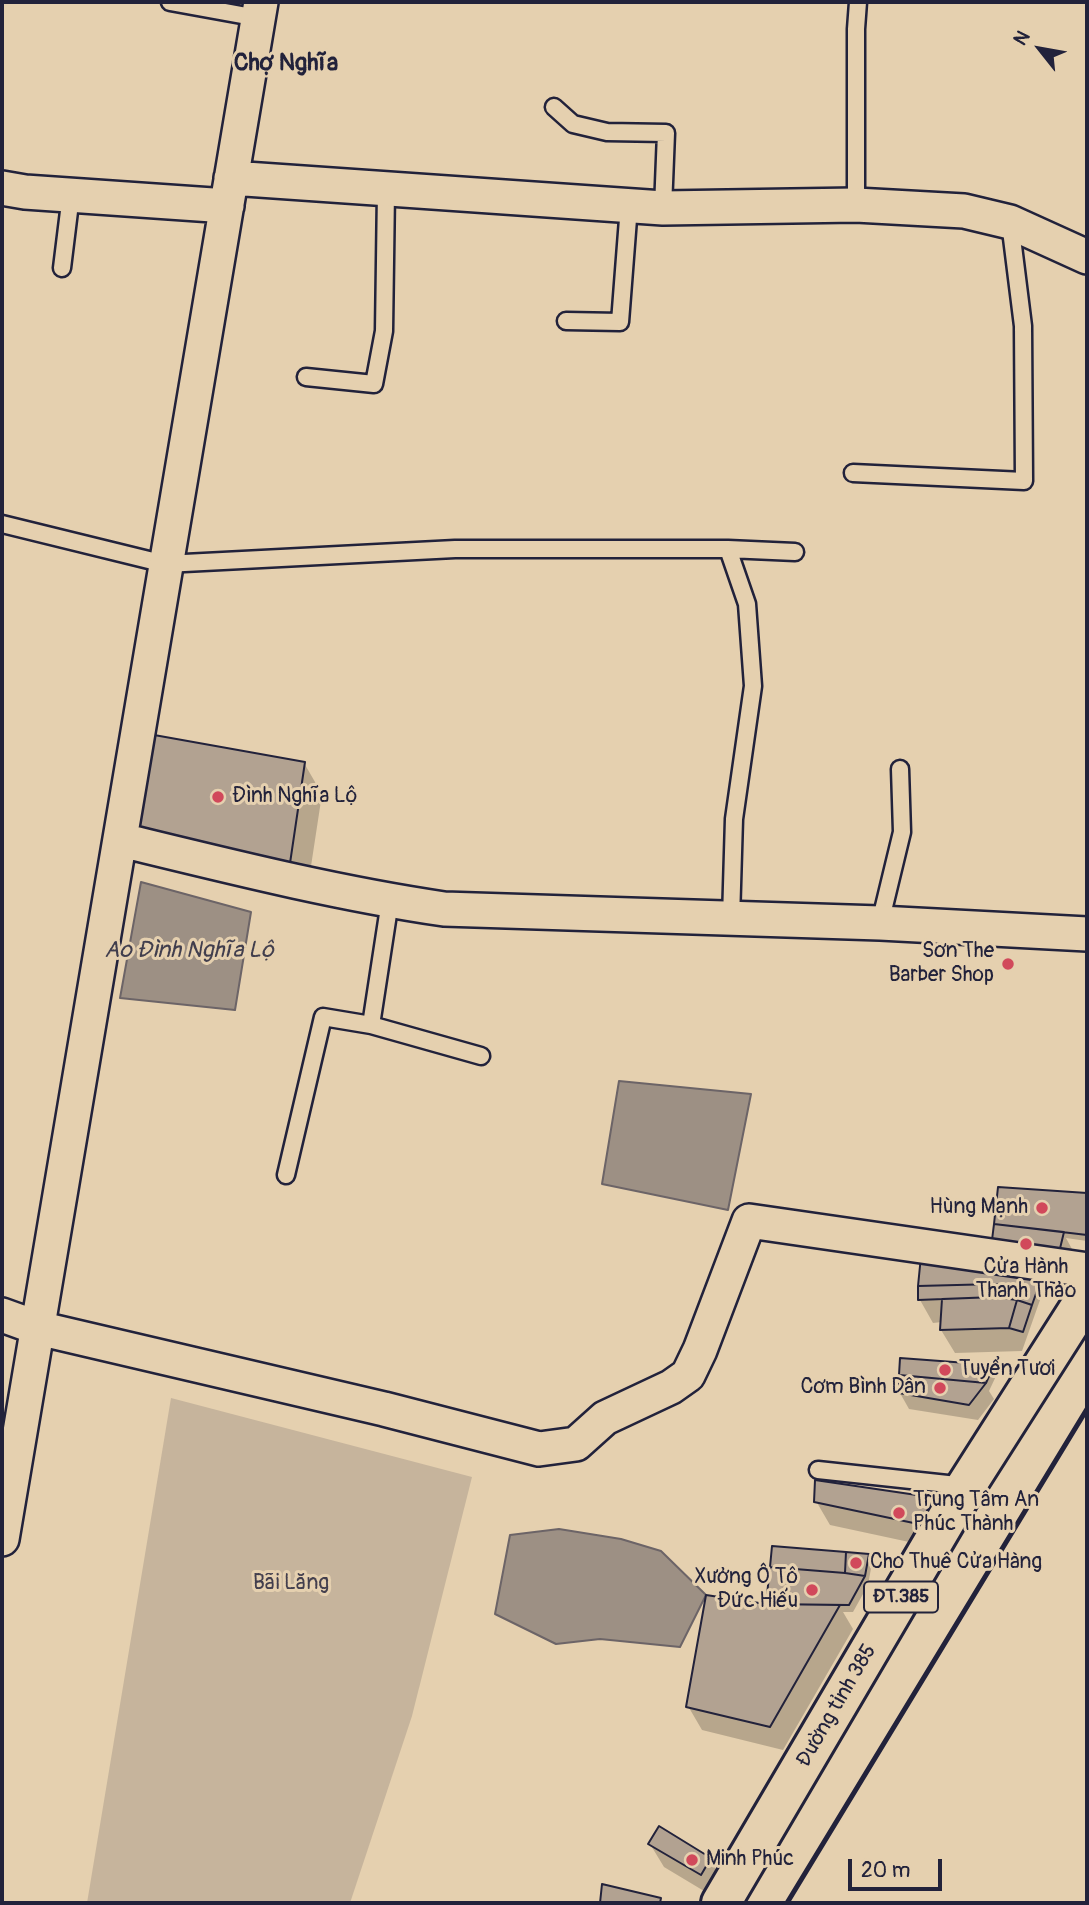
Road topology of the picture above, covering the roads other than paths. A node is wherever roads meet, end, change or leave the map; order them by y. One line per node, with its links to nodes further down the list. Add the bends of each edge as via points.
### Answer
1 (170, 2): 3 (lane)
2 (858, 2): 9 (lane)
3 (260, 10): 7 (street)
4 (554, 107): 11 (lane, via 573,124 584,127 666,134)
5 (2, 188): 8 (street)
6 (386, 191): 7 (street); 10 (street); 16 (lane, via 384,331 374,384)
7 (229, 192): 8 (street); 21 (street)
8 (71, 195): 14 (lane)
9 (856, 205): 11 (street); 12 (street, via 964,211)
10 (629, 206): 11 (street); 15 (lane, via 620,322)
11 (663, 208)
12 (1010, 222): 13 (street); 17 (lane, via 1023,326 1024,481)
13 (1087, 257)
14 (62, 268)
15 (566, 321)
16 (306, 377)
17 (853, 473)
18 (2, 524): 21 (lane)
19 (728, 549): 20 (lane); 21 (lane, via 455,549); 25 (lane, via 747,604 753,686 734,819)
20 (795, 552)
21 (165, 564): 23 (street)
22 (900, 769): 26 (lane, via 902,832)
23 (121, 841): 24 (street); 34 (street)
24 (390, 901): 25 (street, via 444,909); 28 (lane)
25 (731, 919): 26 (street)
26 (880, 923): 27 (street)
27 (1087, 934)
28 (371, 1025): 29 (lane); 30 (lane, via 323,1017)
29 (481, 1056)
30 (286, 1175)
31 (1087, 1270): 34 (street, via 749,1221 688,1375 605,1418 576,1444 540,1449)
32 (1087, 1296): 36 (main road, Đường tỉnh 385 / ĐT.385)
33 (2, 1315): 34 (street)
34 (38, 1328): 37 (street)
35 (818, 1470): 36 (lane)
36 (966, 1486): 38 (main road, Đường tỉnh 385 / ĐT.385)
37 (2, 1539)
38 (721, 1903)

